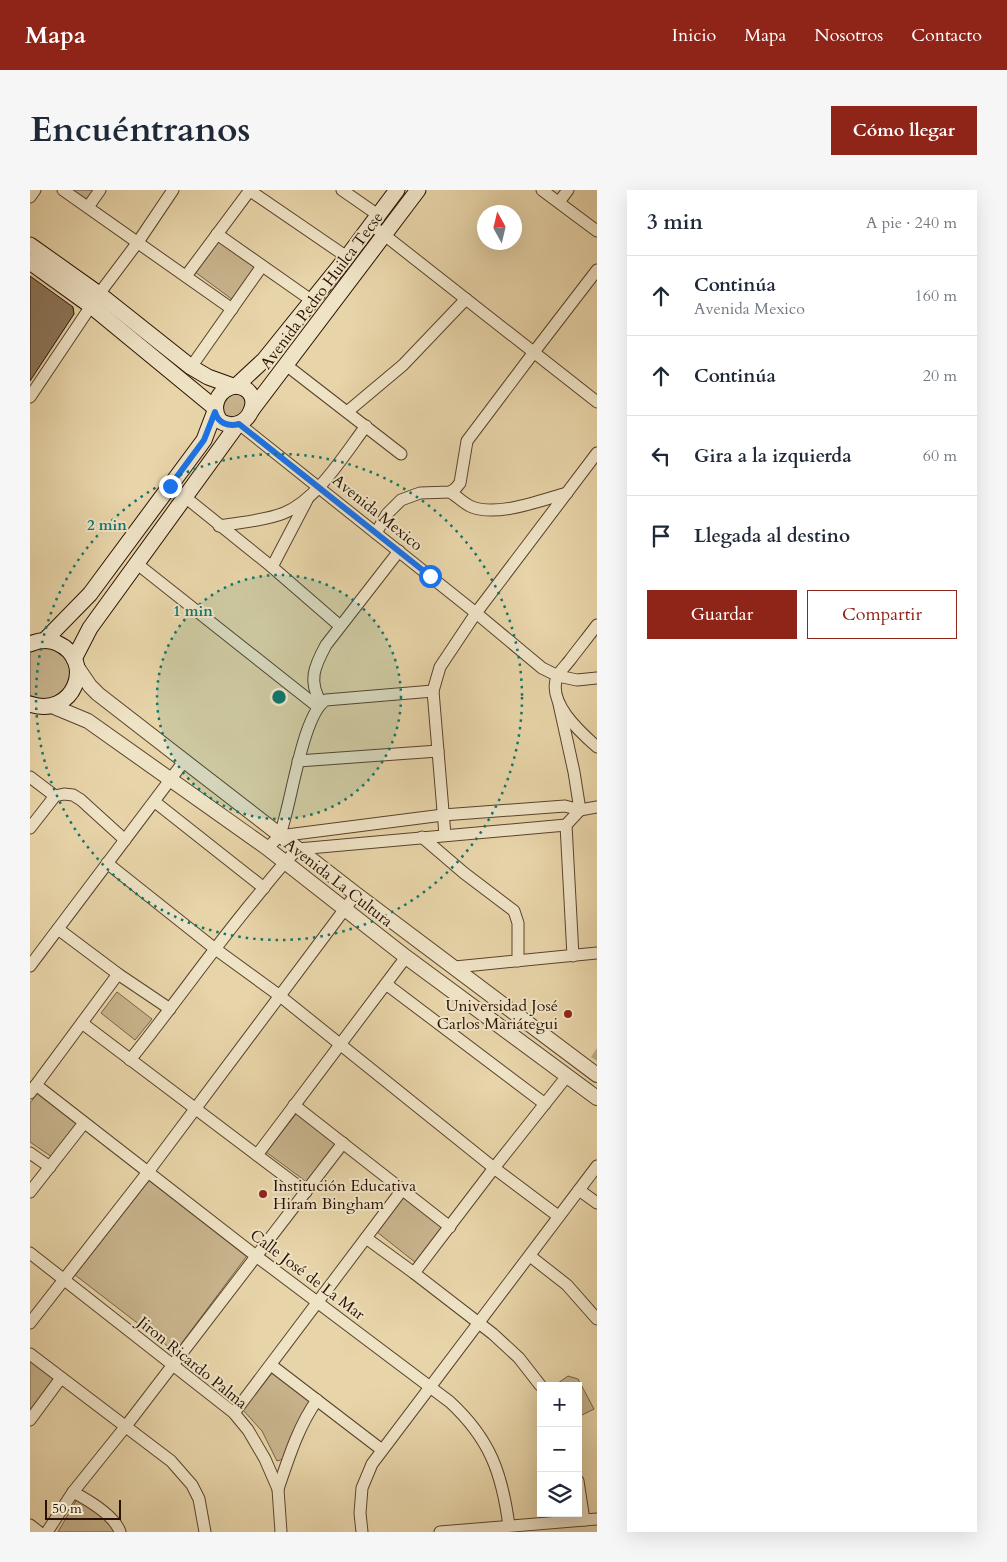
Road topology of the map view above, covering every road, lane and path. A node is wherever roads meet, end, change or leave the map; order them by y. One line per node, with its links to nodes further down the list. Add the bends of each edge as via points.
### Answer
1 (35, 190): 11 (street)
2 (63, 190): 13 (street)
3 (100, 190): 13 (street)
4 (173, 190): 18 (street)
5 (249, 190): 16 (street); 20 (street)
6 (342, 190): 14 (street)
7 (397, 190): 14 (main road, Avenida Pedro Huilca Tecse)
8 (418, 190): 17 (main road, Avenida Pedro Huilca Tecse)
9 (542, 190): 12 (street)
10 (568, 190): 12 (street)
11 (30, 198)
12 (559, 202): 15 (street)
13 (88, 207): 18 (street)
14 (374, 220): 17 (street); 20 (main road, Avenida Pedro Huilca Tecse)
15 (597, 231)
16 (217, 234): 22 (street); 24 (street)
17 (385, 235): 25 (street); 30 (main road, Avenida Pedro Huilca Tecse)
18 (138, 242): 24 (street); 26 (street)
19 (30, 245): 26 (main road)
20 (347, 257): 27 (main road, Avenida Pedro Huilca Tecse)
21 (30, 262): 26 (main road)
22 (262, 266): 27 (street); 28 (street)
23 (597, 270): 29 (street)
24 (186, 276): 28 (street)
25 (466, 299): 29 (street); 37 (street, via 403,365)
26 (95, 300): 31 (main road); 33 (street); 35 (main road)
27 (311, 300): 32 (main road, Avenida Pedro Huilca Tecse, via 264,360)
28 (232, 308): 31 (street)
29 (534, 352): 34 (street); 43 (street, via 467,441 460,483)
30 (286, 365): 36 (main road, Avenida Pedro Huilca Tecse); 37 (street)
31 (191, 367): 32 (main road)
32 (234, 386): 35 (main road, via 219,396); 36 (main road, via 242,386 250,393 253,399)
33 (30, 398)
34 (597, 402)
35 (215, 410): 38 (main road, via 225,424); 55 (main road, via 204,440 96,586)
36 (251, 412): 38 (main road)
37 (347, 412): 39 (street)
38 (239, 424): 42 (street, Avenida Mexico); 45 (main road)
39 (366, 426): 41 (street); 42 (street)
40 (597, 452): 44 (street)
41 (402, 454)
42 (319, 488): 46 (street); 48 (street, Avenida Mexico)
43 (450, 492): 44 (street, via 472,506 484,509 529,504); 48 (street, via 420,493 401,500)
44 (567, 493): 52 (street)
45 (185, 497): 47 (street); 50 (main road)
46 (308, 499): 47 (street, via 283,514); 51 (street)
47 (219, 526): 51 (street)
48 (376, 532): 49 (street, Avenida Mexico)
49 (399, 551): 52 (street, Avenida Mexico); 54 (street)
50 (136, 563): 56 (main road, via 90,628); 61 (street)
51 (272, 567): 54 (street)
52 (476, 613): 57 (street, Avenida Mexico, via 542,668); 59 (street, via 440,667)
53 (597, 625): 57 (street)
54 (340, 626): 61 (street, via 318,659 313,685)
55 (35, 641): 56 (main road, via 62,646)
56 (76, 663): 62 (main road, via 77,679 72,692 60,703); 65 (street, Avenida La Cultura, via 98,694)
57 (558, 676): 58 (street, Avenida Mexico, via 577,680); 60 (street)
58 (597, 678)
59 (433, 691): 61 (street, via 326,700); 64 (street)
60 (559, 704): 63 (street); 72 (street)
61 (320, 705): 66 (street)
62 (37, 707): 68 (street, Avenida La Cultura, via 88,721)
63 (597, 747)
64 (438, 751): 66 (street); 73 (street)
65 (185, 760): 68 (street); 76 (street, Avenida La Cultura)
66 (298, 761): 76 (street)
67 (30, 777): 69 (street)
68 (171, 780): 70 (street); 80 (street, Avenida La Cultura)
69 (55, 796): 75 (street); 79 (street, via 73,795)
70 (154, 802): 79 (street); 84 (street)
71 (597, 807): 72 (street)
72 (580, 810): 73 (street, via 565,806); 74 (street)
73 (443, 816): 76 (street); 77 (street)
74 (566, 825): 77 (street); 90 (street)
75 (30, 828)
76 (279, 836): 80 (street); 81 (street, Avenida La Cultura)
77 (445, 836): 78 (street)
78 (422, 837): 81 (street); 92 (street, via 514,910 518,923)
79 (125, 840): 83 (street)
80 (267, 848): 82 (street, Avenida La Cultura)
81 (298, 849): 82 (street); 85 (street, Avenida La Cultura)
82 (284, 862): 84 (street); 86 (street, Avenida La Cultura)
83 (107, 863): 87 (street); 88 (street)
84 (264, 888): 88 (street)
85 (356, 894): 86 (street); 94 (street, Avenida La Cultura)
86 (344, 909): 91 (street, Avenida La Cultura); 97 (street)
87 (58, 929): 93 (street); 95 (street)
88 (214, 948): 97 (street); 98 (street)
89 (597, 954): 90 (street)
90 (573, 956): 92 (street)
91 (406, 957): 96 (street); 103 (street, Avenida La Cultura)
92 (518, 961): 94 (street)
93 (30, 966)
94 (455, 967): 102 (street, Avenida La Cultura)
95 (118, 974): 98 (street); 99 (street)
96 (386, 984): 100 (street); 106 (street)
97 (280, 996): 100 (street); 108 (street)
98 (170, 1009): 101 (street)
99 (82, 1024): 101 (street); 104 (street)
100 (341, 1045): 107 (street); 115 (street)
101 (130, 1060): 108 (street)
102 (597, 1075)
103 (567, 1076): 105 (street, Avenida La Cultura); 106 (street)
104 (33, 1089): 109 (street, Calle José de La Mar)
105 (597, 1098)
106 (545, 1104): 115 (street)
107 (294, 1105): 110 (street); 112 (street)
108 (194, 1108): 112 (street); 116 (street)
109 (84, 1123): 114 (street); 116 (street, Calle José de La Mar)
110 (343, 1143): 117 (street); 120 (street)
111 (30, 1153): 114 (street)
112 (257, 1156): 120 (street)
113 (597, 1166): 118 (street)
114 (50, 1167): 119 (street)
115 (494, 1168): 122 (street); 123 (street)
116 (148, 1172): 126 (street, Calle José de La Mar); 129 (street)
117 (402, 1190): 123 (street); 124 (street)
118 (579, 1190): 121 (street); 122 (street)
119 (30, 1192)
120 (306, 1192): 126 (street)
121 (597, 1203)
122 (558, 1216): 127 (street)
123 (450, 1227): 128 (street)
124 (366, 1238): 128 (street); 130 (street)
125 (30, 1253): 129 (street, Jiron Ricardo Palma)
126 (256, 1256): 130 (street, Calle José de La Mar); 135 (street)
127 (530, 1256): 131 (street, via 567,1285); 133 (street)
128 (414, 1273): 133 (street)
129 (63, 1278): 132 (street); 135 (street, Jiron Ricardo Palma)
130 (318, 1302): 136 (street); 139 (street, Calle José de La Mar)
131 (597, 1319)
132 (30, 1323)
133 (479, 1323): 138 (street, via 519,1358); 139 (street)
134 (30, 1354): 137 (street)
135 (173, 1365): 141 (street, Jiron Ricardo Palma); 143 (street)
136 (271, 1365): 140 (street); 141 (street)
137 (61, 1378): 142 (street); 143 (street)
138 (538, 1382)
139 (430, 1387): 144 (street); 151 (street, Calle José de La Mar, via 464,1415 488,1449 503,1487)
140 (318, 1400): 144 (street); 145 (street, via 293,1444)
141 (234, 1413): 145 (street, Jiron Ricardo Palma, via 266,1459)
142 (30, 1420)
143 (126, 1426): 146 (street); 155 (street, via 171,1461 192,1486 199,1499)
144 (382, 1450): 157 (street, via 362,1488)
145 (278, 1489): 156 (street, Jiron Ricardo Palma)
146 (74, 1492): 153 (street); 154 (street, via 91,1502 118,1526)
147 (582, 1507): 149 (street)
148 (597, 1519): 149 (street)
149 (584, 1520): 151 (street)
150 (30, 1525): 152 (street)
151 (509, 1526): 158 (street)
152 (39, 1532)
153 (47, 1532)
154 (120, 1532)
155 (205, 1532)
156 (281, 1532)
157 (362, 1532)
158 (440, 1532)

